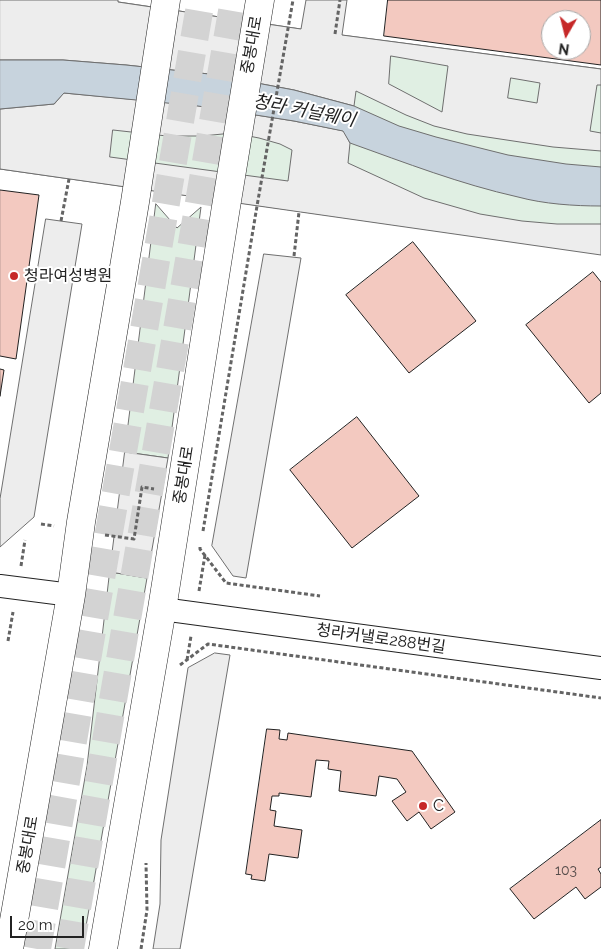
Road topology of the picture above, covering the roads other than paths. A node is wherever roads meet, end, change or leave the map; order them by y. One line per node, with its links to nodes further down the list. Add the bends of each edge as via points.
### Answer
1 (166, 4): 4 (main road, 중봉대로)
2 (258, 11): 5 (main road, 중봉대로)
3 (0, 586): 4 (street)
4 (71, 595): 7 (main road, 중봉대로)
5 (162, 609): 6 (street, 청라커낼로288번길); 8 (main road, 중봉대로)
6 (601, 668)
7 (9, 949)
8 (103, 949)

